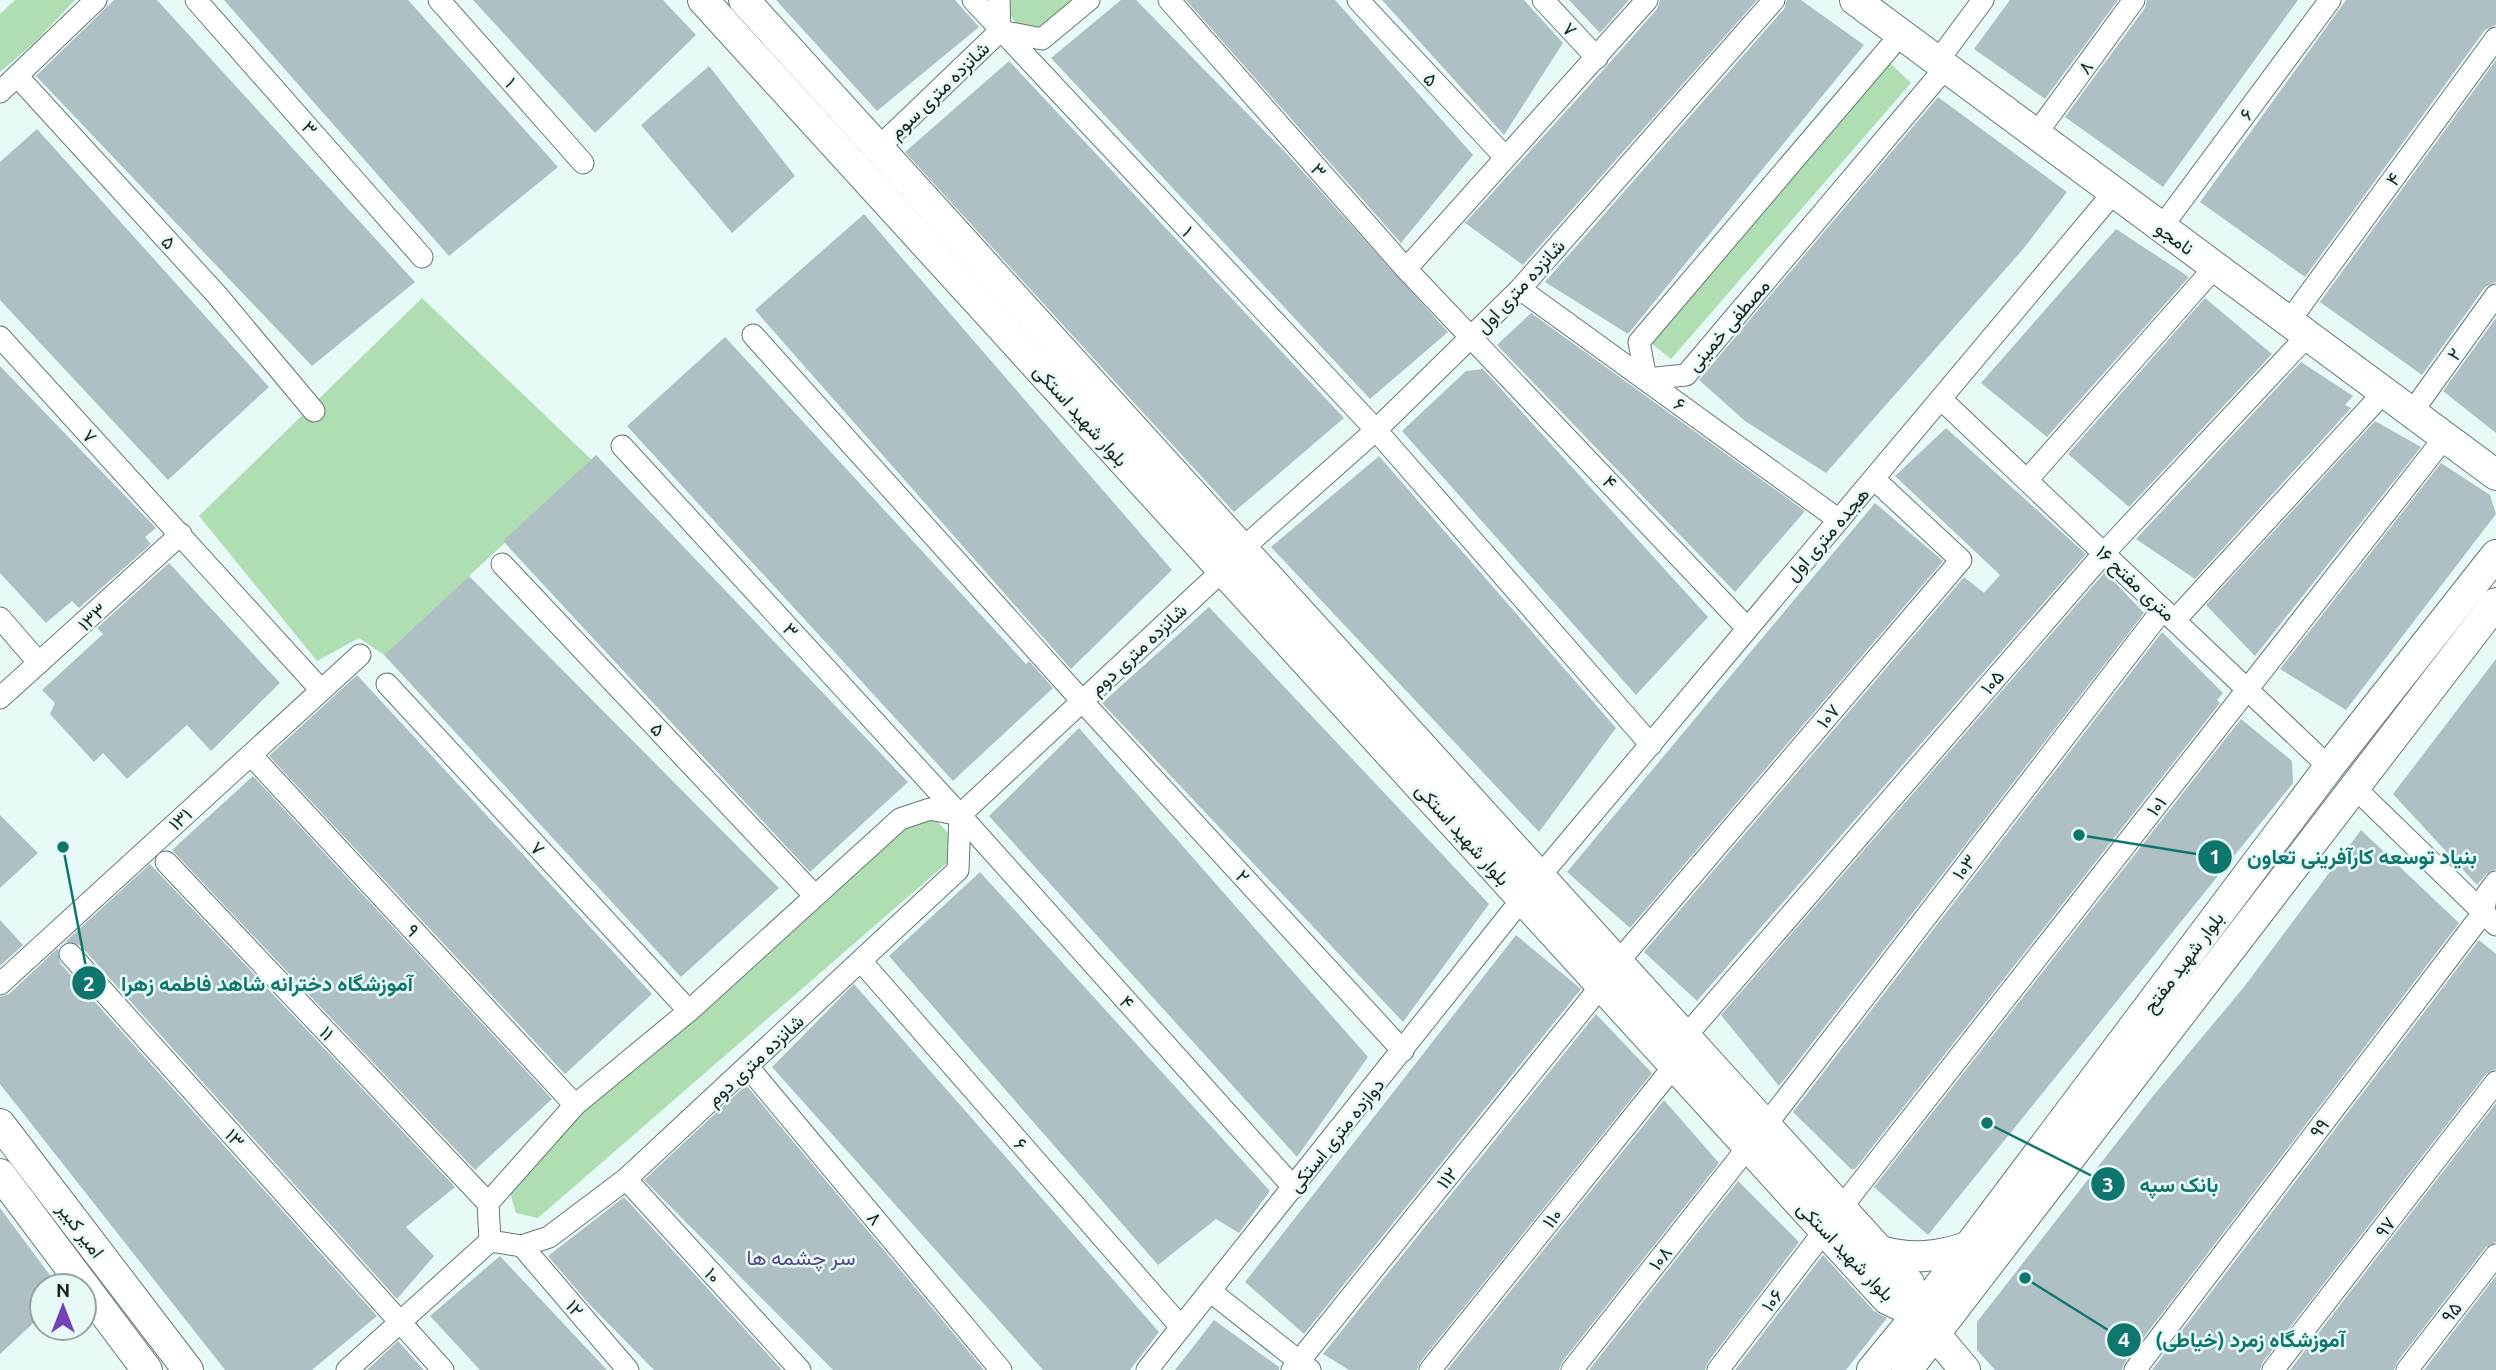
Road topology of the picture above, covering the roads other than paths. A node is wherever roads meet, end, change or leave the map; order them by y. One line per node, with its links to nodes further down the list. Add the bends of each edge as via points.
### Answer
1 (96, 0): 23 (street)
2 (196, 0): 31 (street, ۳)
3 (439, 0): 28 (street, ۱)
4 (703, 0): 46 (main road, بلوار شهید استکی)
5 (744, 0): 26 (main road, بلوار شهید استکی)
6 (973, 0): 18 (street)
7 (999, 0): 18 (street, شانزده متری سوم)
8 (1089, 0): 18 (street, شانزده متری سوم, via 1042,38)
9 (1169, 0): 33 (street, ۳)
10 (1358, 0): 27 (street, ۵)
11 (1543, 0): 21 (street, ۷)
12 (1647, 0): 21 (street)
13 (1774, 0): 34 (street, شانزده متری اول)
14 (1855, 0): 19 (main road, نامجو)
15 (1983, 0): 22 (street, مصطفی خمینی)
16 (2134, 0): 25 (street, ۸)
17 (2330, 0): 30 (street, ۶)
18 (1000, 31): 26 (street, شانزده متری سوم); 45 (street, ۱)
19 (1901, 34): 22 (main road, نامجو); 40 (street, via 1639,342)
20 (2496, 38): 36 (street, ۴)
21 (1597, 58): 27 (street)
22 (1942, 65): 25 (main road, نامجو); 40 (street, مصطفی خمینی, via 1686,375)
23 (18, 77): 24 (street); 43 (street, ۵, via 217,295)
24 (0, 92)
25 (2036, 134): 29 (main road, نامجو)
26 (878, 148): 46 (main road, بلوار شهید استکی)
27 (1505, 157): 33 (street)
28 (583, 163)
29 (2114, 192): 30 (main road, نامجو); 42 (street, هجده متری اول)
30 (2161, 229): 32 (main road, نامجو)
31 (422, 257)
32 (2215, 267): 36 (main road, نامجو); 51 (street)
33 (1406, 269): 38 (street, ۳)
34 (1520, 289): 38 (street, شانزده متری اول); 40 (street, ۶)
35 (2496, 295): 44 (street, ۲)
36 (2299, 328): 41 (main road, نامجو); 54 (street, ۱۰۵)
37 (753, 335): 68 (street)
38 (1473, 336): 45 (street, شانزده متری اول); 61 (street, ۴)
39 (0, 337): 53 (street, ۷)
40 (1646, 379): 52 (street, ۶)
41 (2384, 392): 44 (main road, نامجو); 59 (street, ۱۰۳)
42 (1941, 399): 50 (street, هجده متری اول); 51 (street, ۱۶ متری مفتح)
43 (314, 411)
44 (2412, 412): 47 (main road, نامجو)
45 (1376, 430): 56 (street, شانزده متری اول); 69 (street)
46 (1119, 435): 56 (main road, بلوار شهید استکی)
47 (2445, 437): 49 (main road, نامجو); 66 (street, ۱۰۱)
48 (622, 446): 73 (street, ۳)
49 (2496, 475)
50 (1874, 479): 52 (street, هجده متری اول); 81 (street, ۱۰۷, via 1961,560)
51 (2026, 480): 54 (street, ۱۶ متری مفتح)
52 (1839, 520): 61 (street, هجده متری اول)
53 (181, 534): 63 (street, ۱۳۳, via 91,621); 65 (street, ۷)
54 (2104, 553): 59 (street, ۱۶ متری مفتح); 84 (street, ۱۰۵)
55 (2496, 555): 71 (main road, بلوار شهید مفتح)
56 (1233, 560): 68 (street, شانزده متری دوم); 76 (main road, بلوار شهید استکی)
57 (502, 564): 77 (street, ۵)
58 (2496, 603): 72 (main road, بلوار شهید مفتح)
59 (2169, 615): 66 (street, ۱۶ متری مفتح); 91 (street, ۱۰۳)
60 (0, 618): 63 (street)
61 (1746, 628): 69 (street, هجده متری اول)
62 (360, 655): 65 (street, ۱۳۱)
63 (39, 663): 67 (street, ۱۳۳)
64 (387, 684): 83 (street, ۷)
65 (321, 690): 70 (street, ۱۳۱)
66 (2248, 690): 71 (street, ۱۶ متری مفتح); 96 (street, ۱۰۱)
67 (0, 698)
68 (1082, 701): 73 (street, شانزده متری دوم); 85 (street, ۲)
69 (1651, 745): 76 (street, هجده متری اول)
70 (251, 755): 82 (street, ۱۳۱); 89 (street, ۹)
71 (2329, 767): 99 (main road, بلوار شهید مفتح)
72 (2353, 786): 78 (street); 106 (main road, بلوار شهید مفتح)
73 (960, 815): 77 (street, via 930,809 900,819); 80 (street, شانزده متری دوم, via 958,870); 94 (street, ۴)
74 (166, 862): 95 (street, ۱۱)
75 (2496, 882): 78 (street, ۹۹, via 2487,894)
76 (1531, 888): 81 (main road, بلوار شهید استکی); 85 (street, دوازده متری استکی)
77 (814, 894): 83 (street)
78 (2489, 919): 123 (street, ۹۹)
79 (70, 954): 105 (street, ۱۳)
80 (861, 961): 87 (street, شانزده متری دوم); 107 (street, ۶)
81 (1610, 974): 84 (main road, بلوار شهید استکی); 86 (main road, بلوار شهید استکی); 108 (street, ۱۱۲)
82 (0, 984)
83 (689, 1011): 89 (street)
84 (1685, 1037): 91 (main road, بلوار شهید استکی)
85 (1403, 1051): 94 (street, دوازده متری استکی)
86 (1674, 1066): 91 (main road, بلوار شهید استکی); 117 (street, ۱۱۰)
87 (748, 1067): 93 (street, شانزده متری دوم); 115 (street, ۸)
88 (2496, 1082): 124 (street, ۹۷)
89 (575, 1105): 95 (street)
90 (0, 1124): 110 (main road, امیر کبیر)
91 (1757, 1136): 96 (main road, بلوار شهید استکی); 118 (street, ۱۰۸)
92 (0, 1174): 102 (main road, امیر کبیر)
93 (626, 1179): 98 (street, شانزده متری دوم, via 549,1237); 114 (street, ۱۰)
94 (1294, 1188): 103 (street, دوازده متری استکی)
95 (488, 1203): 97 (street)
96 (1833, 1219): 100 (main road, بلوار شهید استکی); 106 (main road, بلوار شهید استکی, via 1887,1299); 119 (street, ۱۰۶)
97 (490, 1241): 98 (street); 105 (street)
98 (522, 1246): 113 (street, ۱۲)
99 (1970, 1246): 100 (main road, via 1939,1257); 106 (main road, بلوار شهید مفتح)
100 (1880, 1251): 106 (main road, بلوار شهید استکی, via 1909,1283)
101 (2496, 1255): 125 (street, ۹۵)
102 (74, 1272)
103 (1210, 1291): 107 (street, دوازده متری استکی); 108 (street)
104 (98, 1305): 109 (main road, امیر کبیر)
105 (399, 1323): 111 (street); 112 (street, ۱۳)
106 (1927, 1325): 120 (main road, بلوار شهید مفتح); 121 (main road, بلوار شهید مفتح); 122 (main road)
107 (1181, 1327): 116 (street, دوازده متری استکی)
108 (1300, 1367)
109 (147, 1370)
110 (188, 1370)
111 (347, 1370)
112 (443, 1370)
113 (628, 1370)
114 (800, 1370)
115 (1001, 1370)
116 (1147, 1370)
117 (1430, 1370)
118 (1573, 1370)
119 (1718, 1370)
120 (1872, 1370)
121 (1907, 1370)
122 (1965, 1370)
123 (2135, 1370)
124 (2273, 1370)
125 (2407, 1370)

